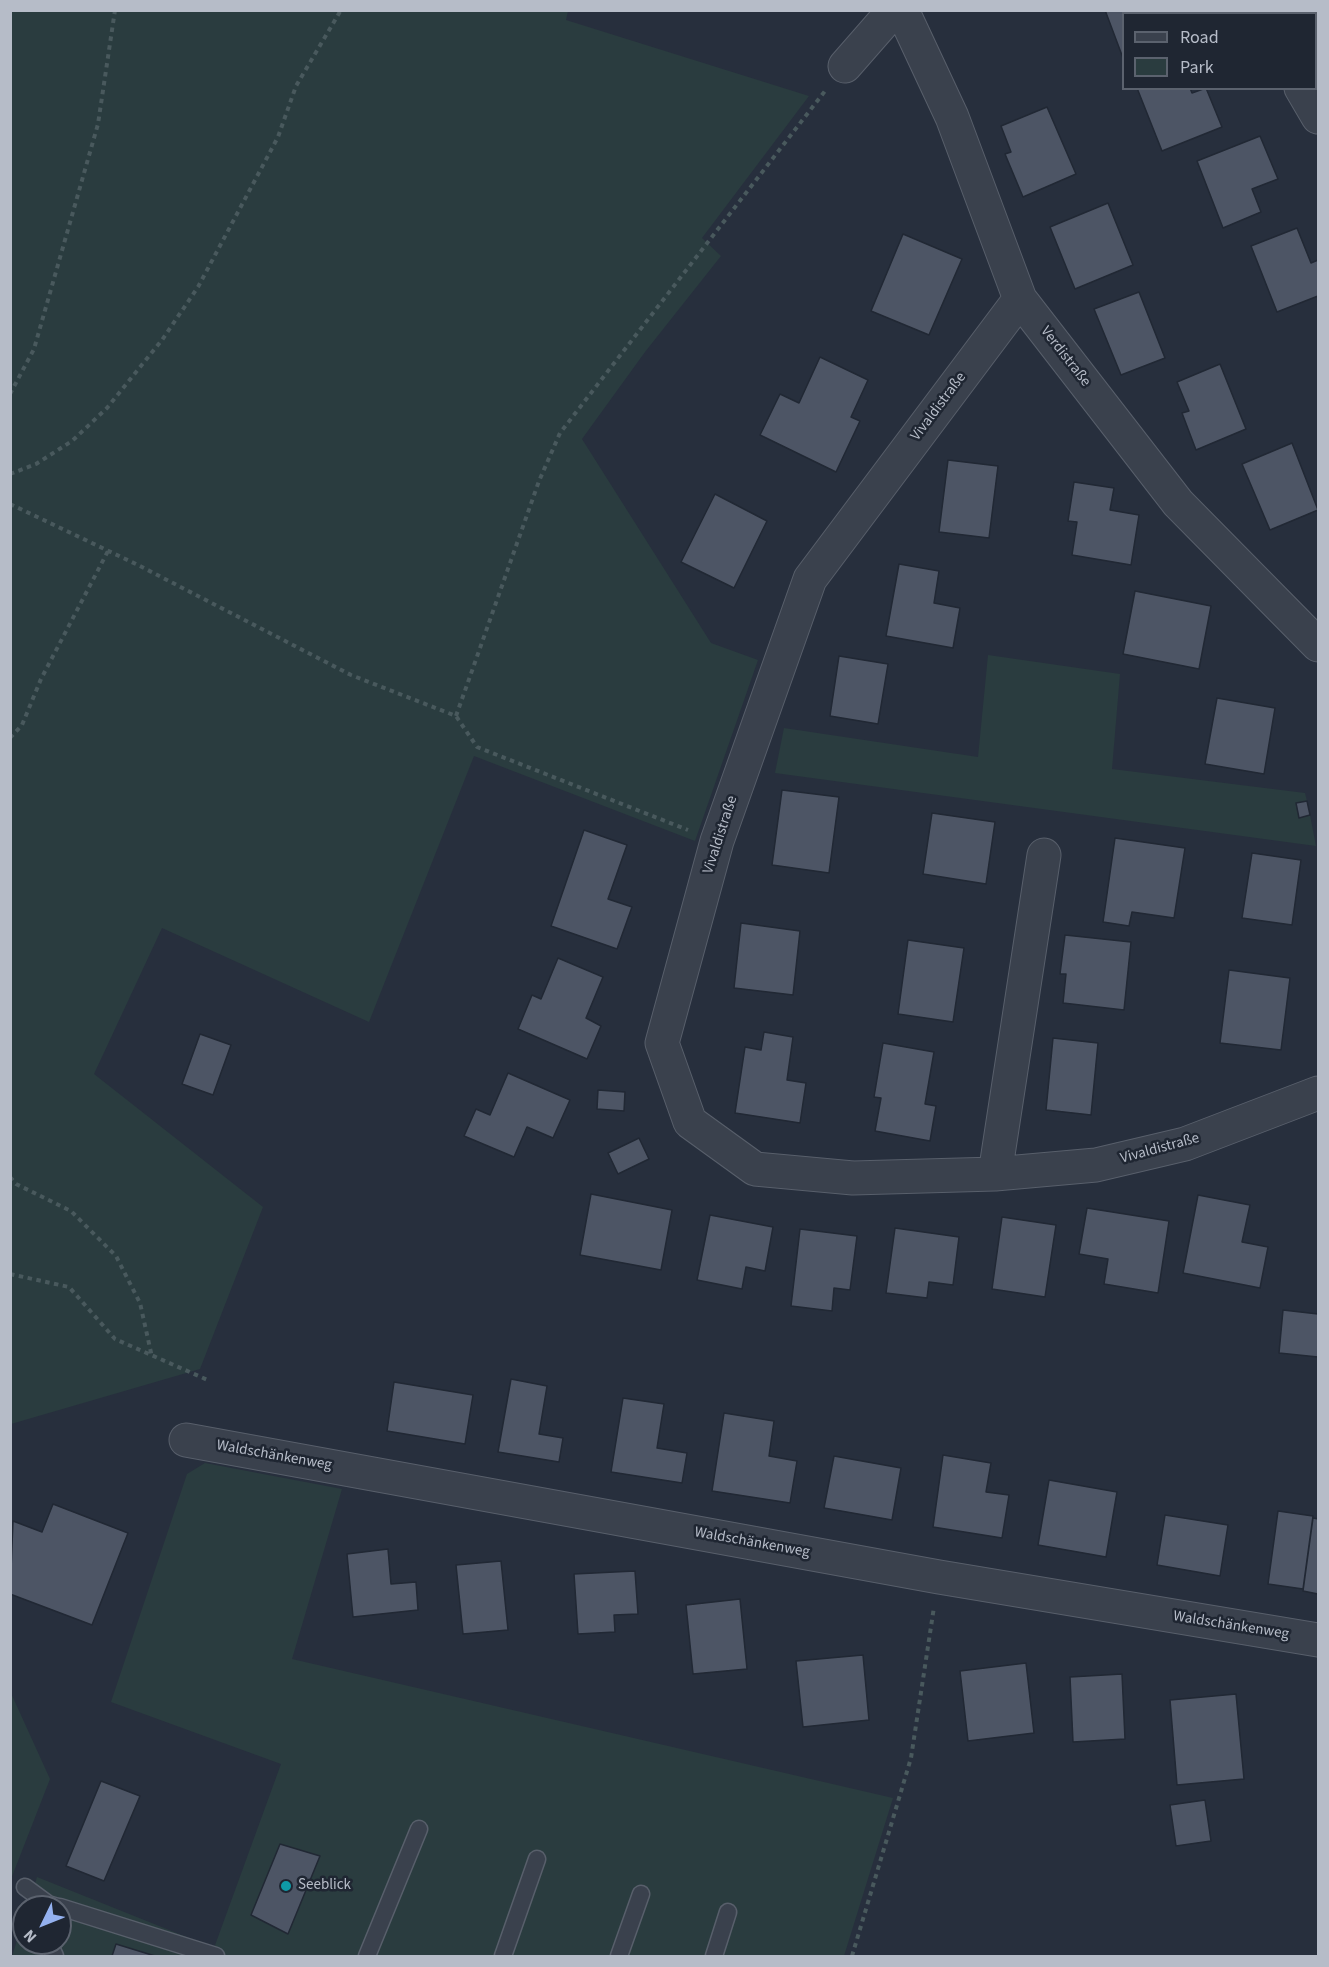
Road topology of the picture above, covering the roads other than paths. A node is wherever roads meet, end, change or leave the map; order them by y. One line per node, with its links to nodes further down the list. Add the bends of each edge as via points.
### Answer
1 (894, 10): 3 (street)
2 (902, 10): 6 (street, Verdistraße, via 952,117)
3 (845, 66)
4 (1302, 90): 5 (street)
5 (1318, 117)
6 (1020, 299): 7 (street, Verdistraße, via 1178,502); 10 (street, Vivaldistraße, via 810,579 717,841 662,1043 690,1122 755,1169 853,1178)
7 (1318, 645)
8 (1044, 855): 10 (street)
9 (1318, 1093): 10 (street, Vivaldistraße, via 1185,1144 1096,1165)
10 (995, 1174)
11 (186, 1440): 12 (street, Waldschänkenweg, via 939,1577)
12 (1318, 1640)
13 (420, 1829): 21 (lane)
14 (537, 1859): 22 (lane)
15 (25, 1887): 17 (lane)
16 (642, 1894): 23 (lane)
17 (37, 1895)
18 (72, 1912): 20 (lane)
19 (728, 1912): 24 (lane)
20 (216, 1956)
21 (367, 1956)
22 (503, 1956)
23 (619, 1956)
24 (714, 1956)

